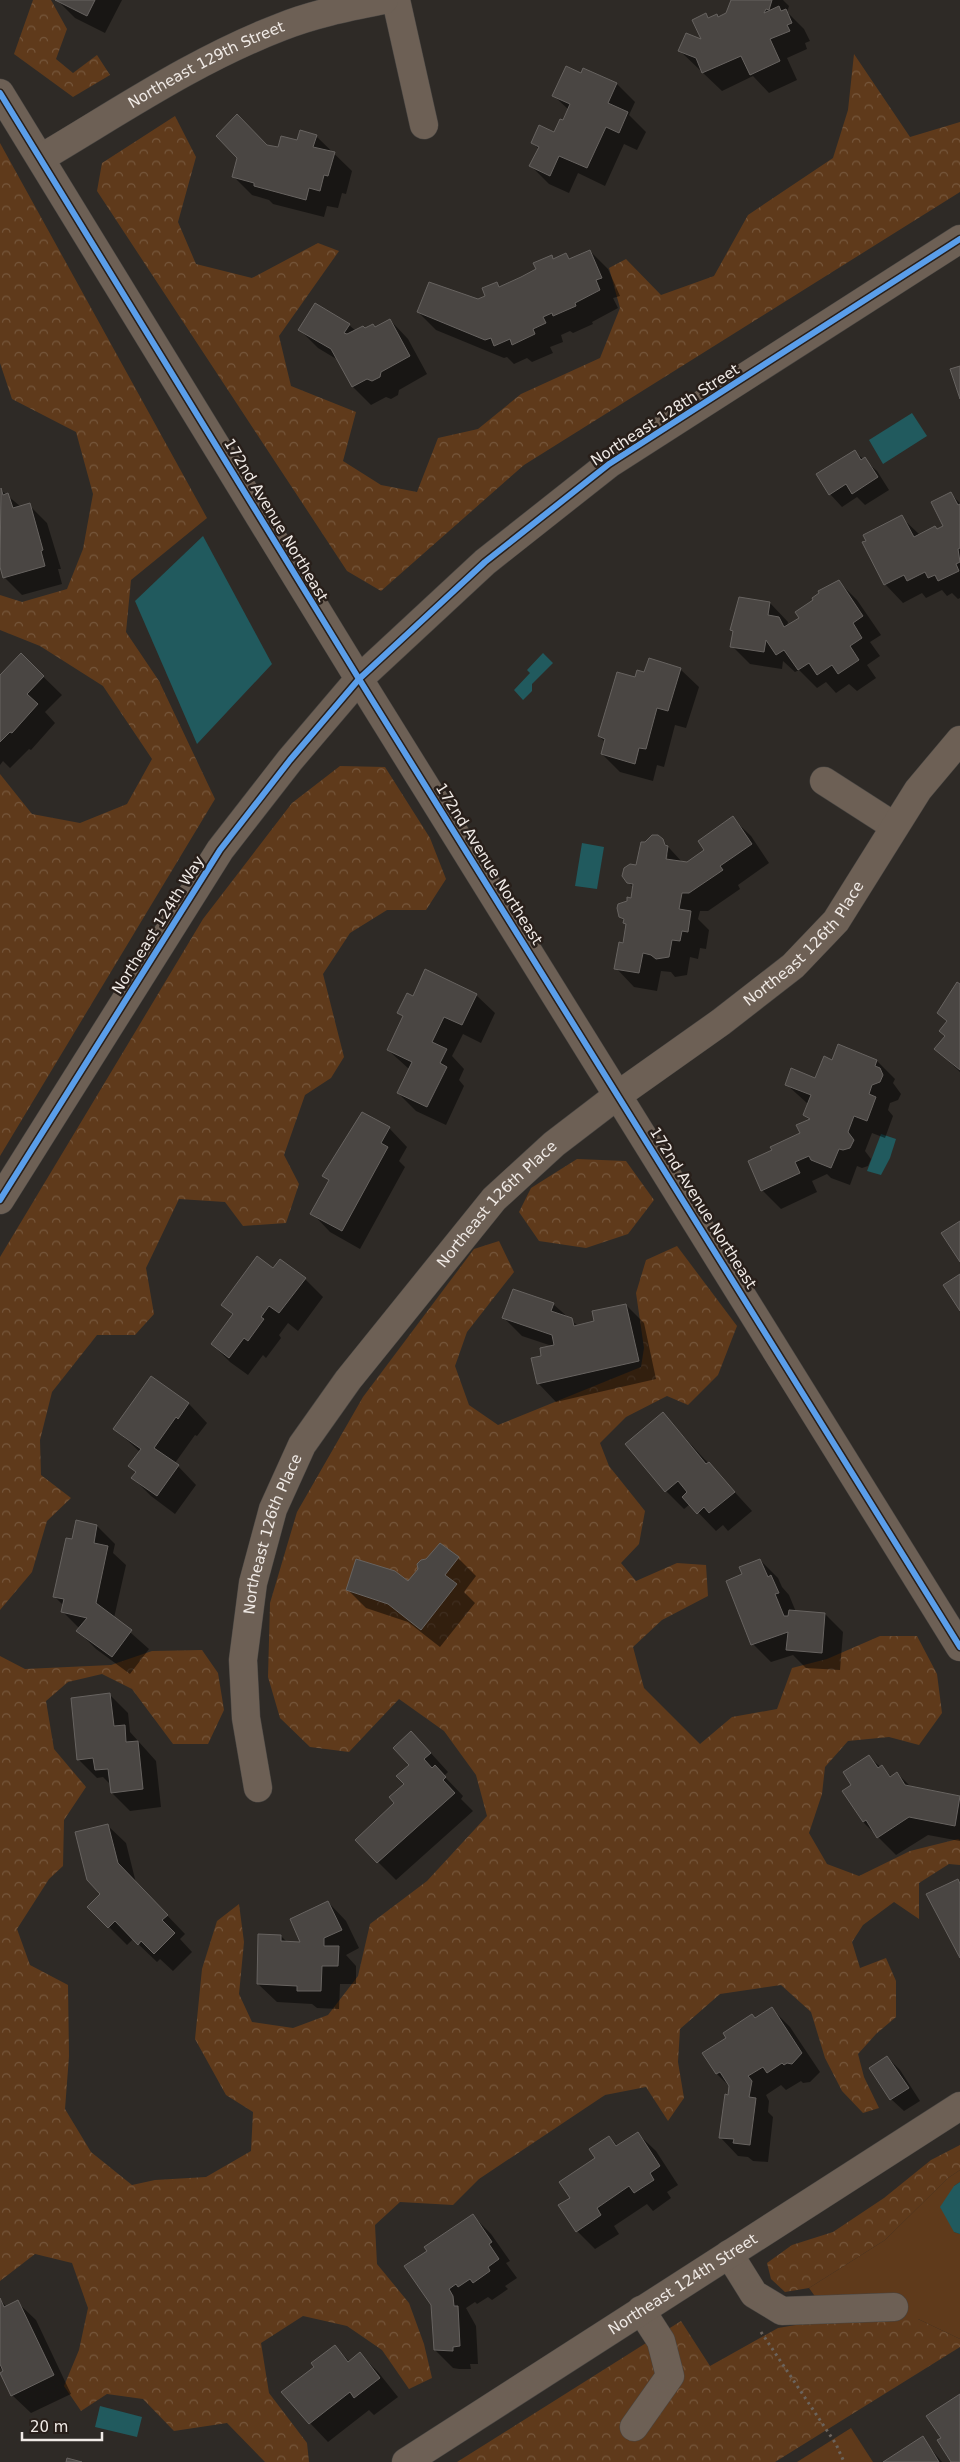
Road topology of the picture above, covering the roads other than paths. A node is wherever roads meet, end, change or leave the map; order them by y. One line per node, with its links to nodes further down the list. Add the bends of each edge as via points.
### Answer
1 (384, 0): 5 (street, Northeast 129th Street, via 282,26 208,58)
2 (396, 0): 4 (street)
3 (0, 94): 5 (street, 172nd Avenue Northeast)
4 (424, 125)
5 (41, 158): 7 (street, 172nd Avenue Northeast)
6 (960, 239): 7 (street, Northeast 128th Street, via 610,464 485,562)
7 (359, 679): 11 (street, 172nd Avenue Northeast); 12 (street, Northeast 124th Way, via 220,850)
8 (960, 740): 10 (street, Northeast 126th Place, via 918,790)
9 (824, 781): 10 (street)
10 (894, 826): 11 (street, Northeast 126th Place, via 836,921 793,966 722,1022)
11 (618, 1095): 13 (street, 172nd Avenue Northeast); 14 (street, Northeast 126th Place, via 554,1144 494,1199 348,1380 302,1444 273,1510 253,1583 243,1660 246,1718)
12 (0, 1200)
13 (958, 1637)
14 (258, 1788)
15 (960, 2106): 16 (street, Northeast 124th Street)
16 (729, 2254): 17 (street, via 754,2294 782,2311); 18 (street, Northeast 124th Street)
17 (894, 2307)
18 (642, 2310): 19 (street, via 661,2341 670,2376); 20 (street, Northeast 124th Street)
19 (634, 2427)
20 (406, 2462)

